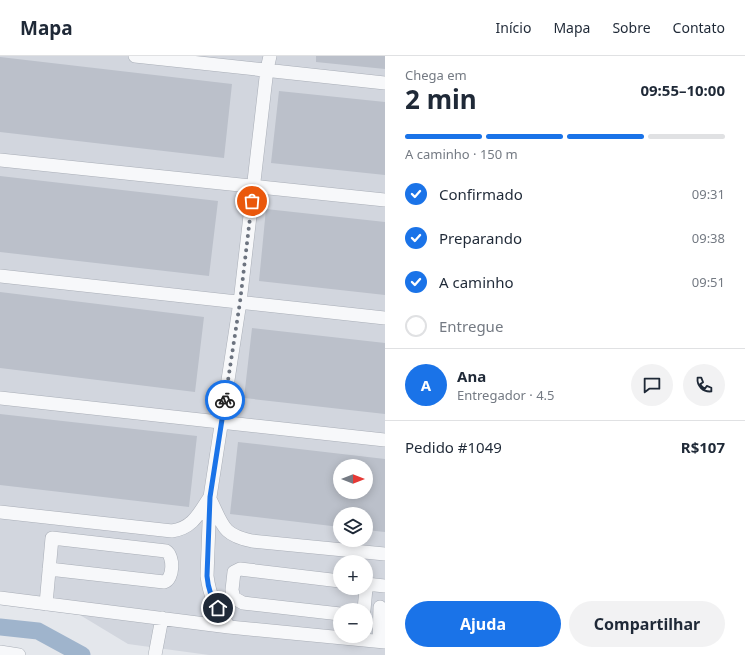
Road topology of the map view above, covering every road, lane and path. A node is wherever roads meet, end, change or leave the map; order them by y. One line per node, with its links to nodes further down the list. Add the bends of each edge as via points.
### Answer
1 (135, 56): 3 (street)
2 (270, 56): 3 (street)
3 (267, 69): 4 (street); 6 (street)
4 (385, 83)
5 (0, 160): 6 (street)
6 (253, 186): 7 (street); 9 (street)
7 (385, 200)
8 (0, 276): 9 (street)
9 (240, 302): 10 (street); 12 (street)
10 (385, 318)
11 (0, 398): 12 (street)
12 (222, 422): 13 (street); 14 (street)
13 (385, 440)
14 (210, 497): 15 (street, via 188,526 172,531); 16 (street, via 223,527 242,539); 26 (street, via 208,587 212,599)
15 (0, 512)
16 (385, 554)
17 (49, 569): 17 (street, via 164,582 170,578 172,562 170,554 166,551 52,538); 22 (street)
18 (333, 580): 24 (street, via 240,569 234,572 232,590 234,598 243,603)
19 (373, 585): 20 (street)
20 (385, 586)
21 (0, 598): 22 (street)
22 (46, 604): 25 (street)
23 (380, 607): 28 (street)
24 (333, 613)
25 (162, 618): 26 (street); 31 (street)
26 (229, 627): 27 (street)
27 (333, 636)
28 (382, 642)
29 (0, 652): 30 (street)
30 (19, 655)
31 (155, 655)

